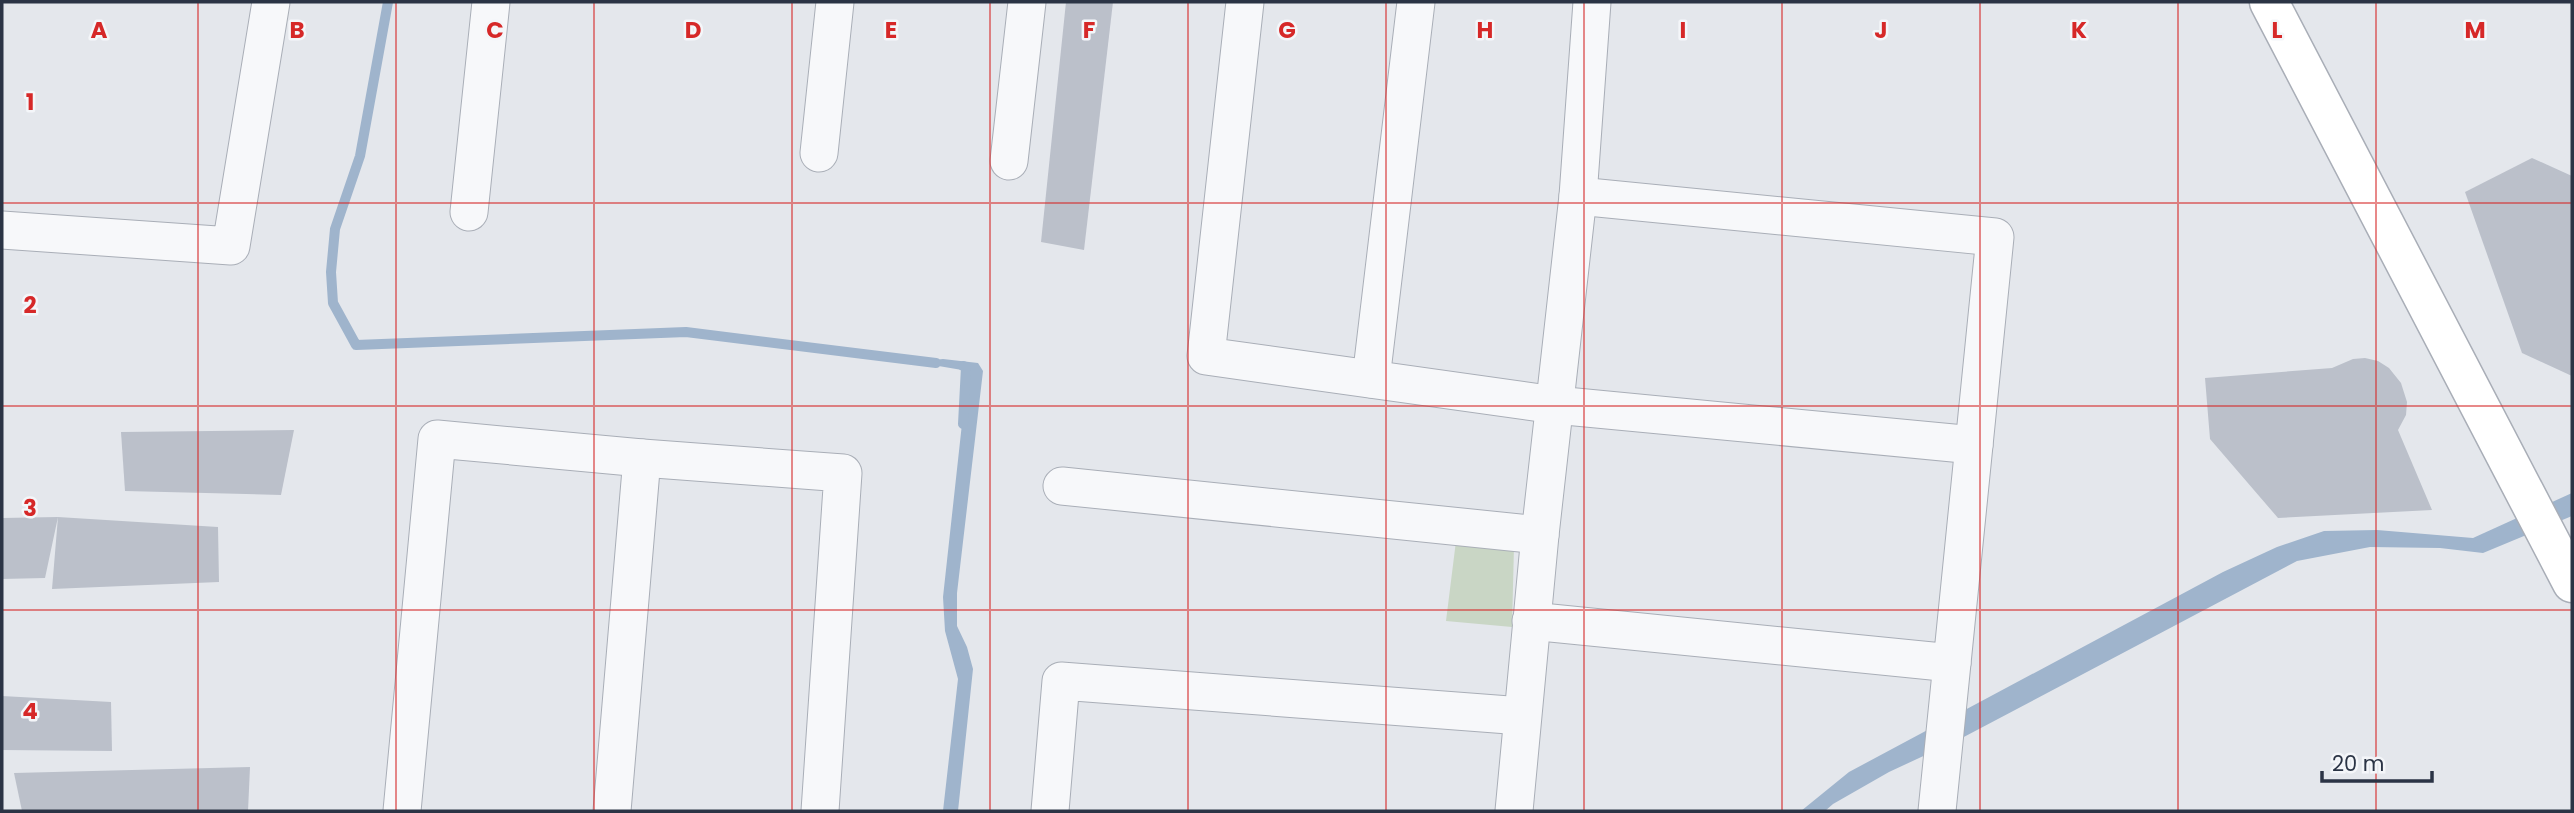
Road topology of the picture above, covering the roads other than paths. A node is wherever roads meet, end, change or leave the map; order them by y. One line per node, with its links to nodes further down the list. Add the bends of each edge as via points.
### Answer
1 (271, 2): 13 (street, via 231,246)
2 (491, 2): 12 (street)
3 (835, 2): 9 (street)
4 (1027, 2): 10 (street)
5 (1245, 2): 14 (street, via 1206,356)
6 (1416, 2): 14 (street)
7 (1592, 2): 11 (street)
8 (2269, 2): 20 (street)
9 (819, 153)
10 (1009, 161)
11 (1578, 195): 15 (street); 16 (street, via 1995,237)
12 (470, 212)
13 (2, 230)
14 (1371, 379): 15 (street)
15 (1555, 405): 16 (street); 19 (street)
16 (1975, 445): 22 (street)
17 (642, 458): 24 (street, via 437,439); 25 (street); 26 (street, via 843,473)
18 (1062, 486): 19 (street)
19 (1540, 535): 21 (street)
20 (2572, 583)
21 (1531, 621): 22 (street); 23 (street)
22 (1952, 663): 29 (street)
23 (1522, 716): 27 (street, via 1061,681); 28 (street)
24 (402, 811)
25 (612, 811)
26 (820, 811)
27 (1049, 811)
28 (1514, 811)
29 (1937, 811)

